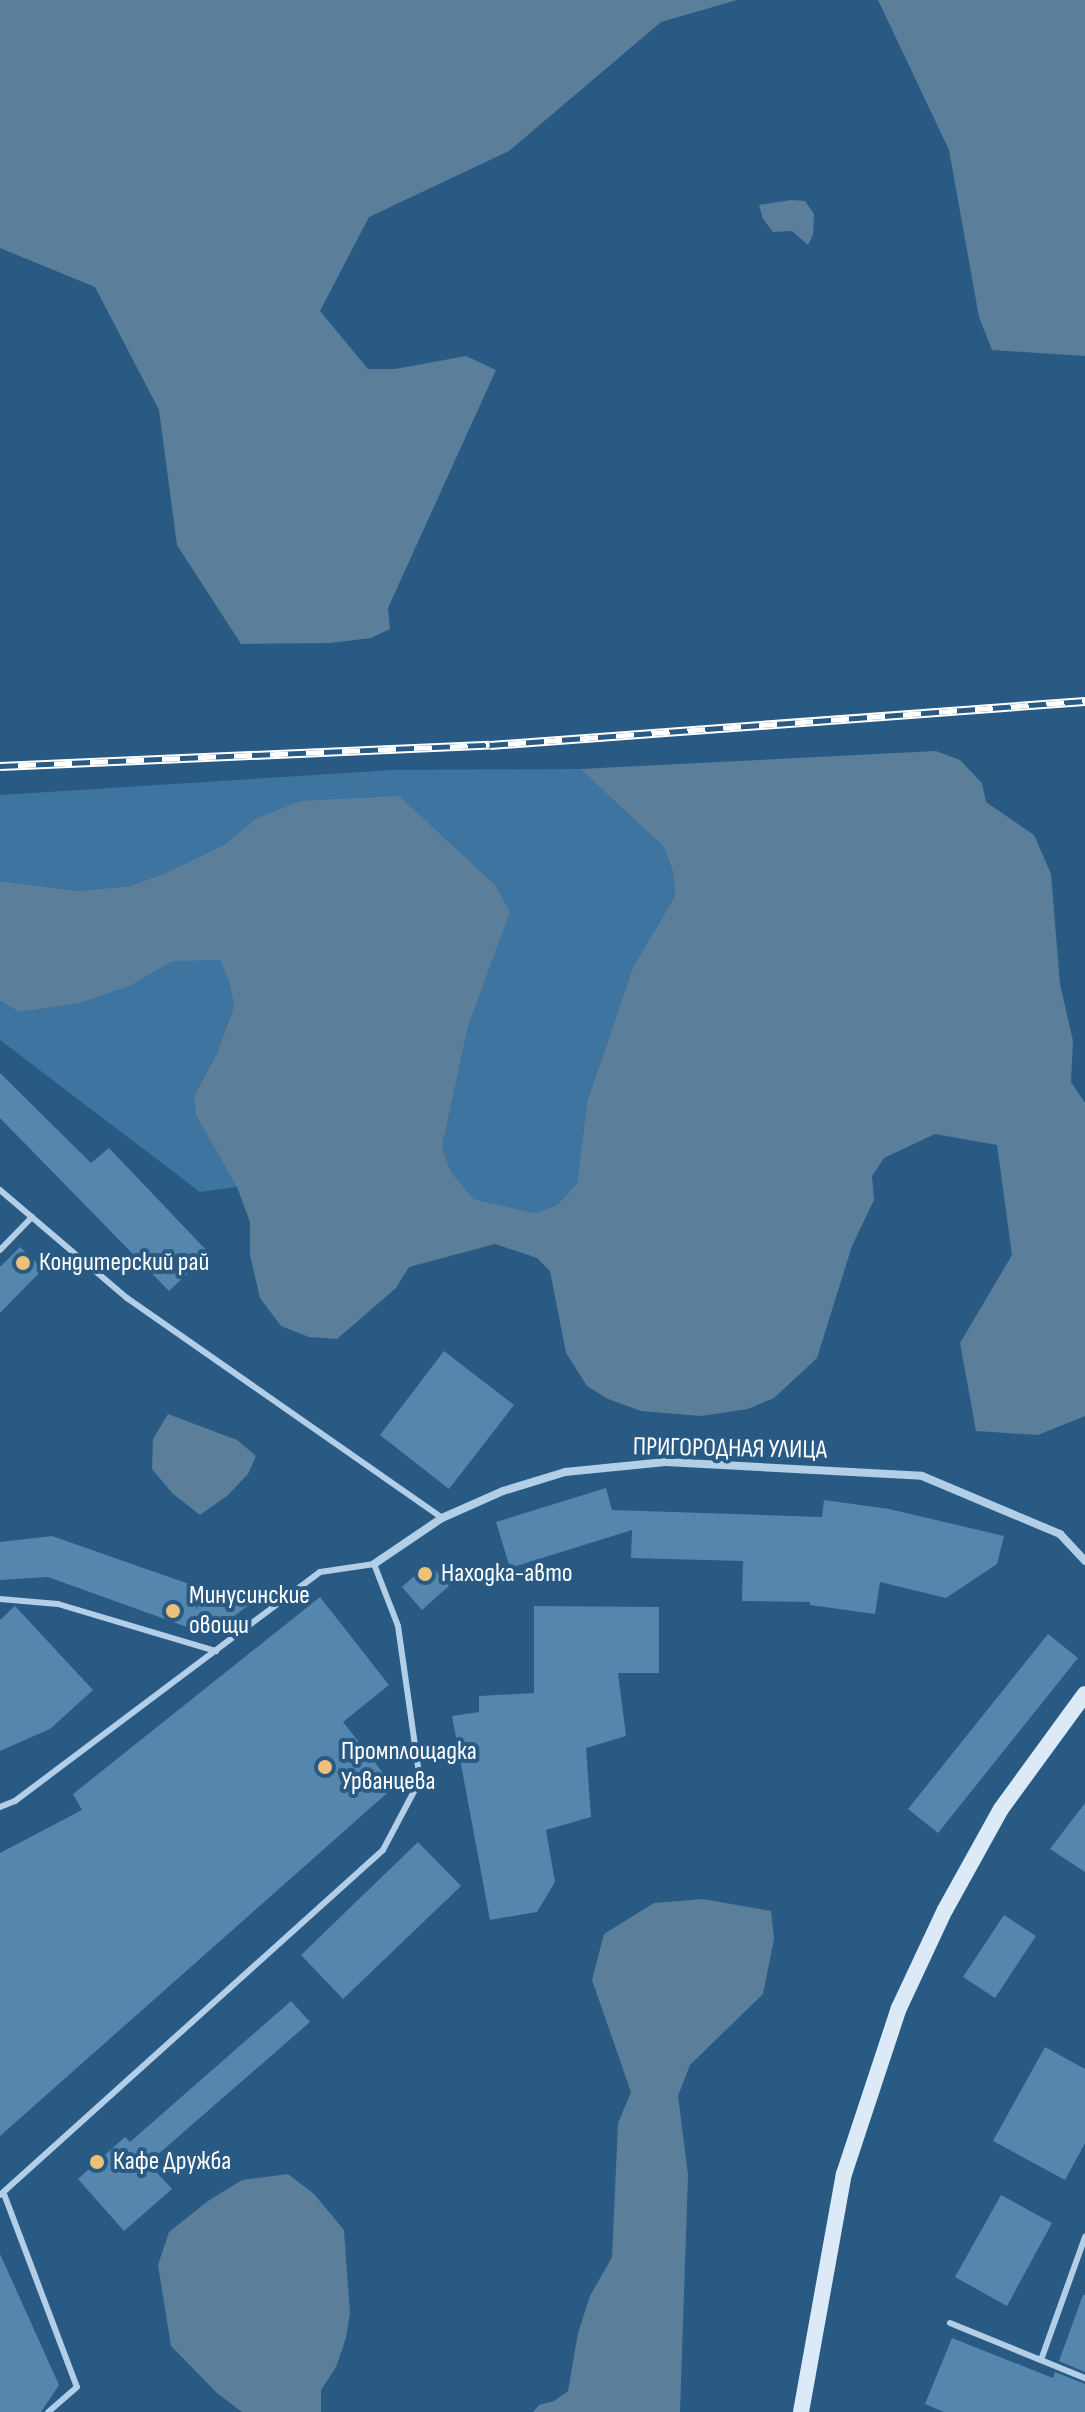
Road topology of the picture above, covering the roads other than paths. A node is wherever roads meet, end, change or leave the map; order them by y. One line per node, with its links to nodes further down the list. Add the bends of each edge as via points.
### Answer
1 (0, 1190): 2 (lane)
2 (32, 1217): 3 (lane); 4 (lane, via 127,1298)
3 (0, 1250)
4 (442, 1518): 5 (street, ПРИГОРОДНАЯ УЛИЦА, via 565,1472 666,1462 908,1475 987,1501 1060,1534); 6 (street, ПРИГОРОДНАЯ УЛИЦА)
5 (1085, 1561)
6 (374, 1564): 8 (lane, via 320,1572); 11 (lane, via 398,1626 420,1780 383,1850)
7 (0, 1599): 8 (lane, via 58,1604)
8 (216, 1651): 10 (lane)
9 (1085, 1694): 17 (street, via 1001,1809 899,2008 844,2174)
10 (0, 1807)
11 (2, 2195): 16 (lane, via 77,2387)
12 (1085, 2237): 14 (lane)
13 (950, 2323): 14 (lane)
14 (1041, 2360): 15 (lane)
15 (1085, 2378)
16 (48, 2412)
17 (801, 2412)

